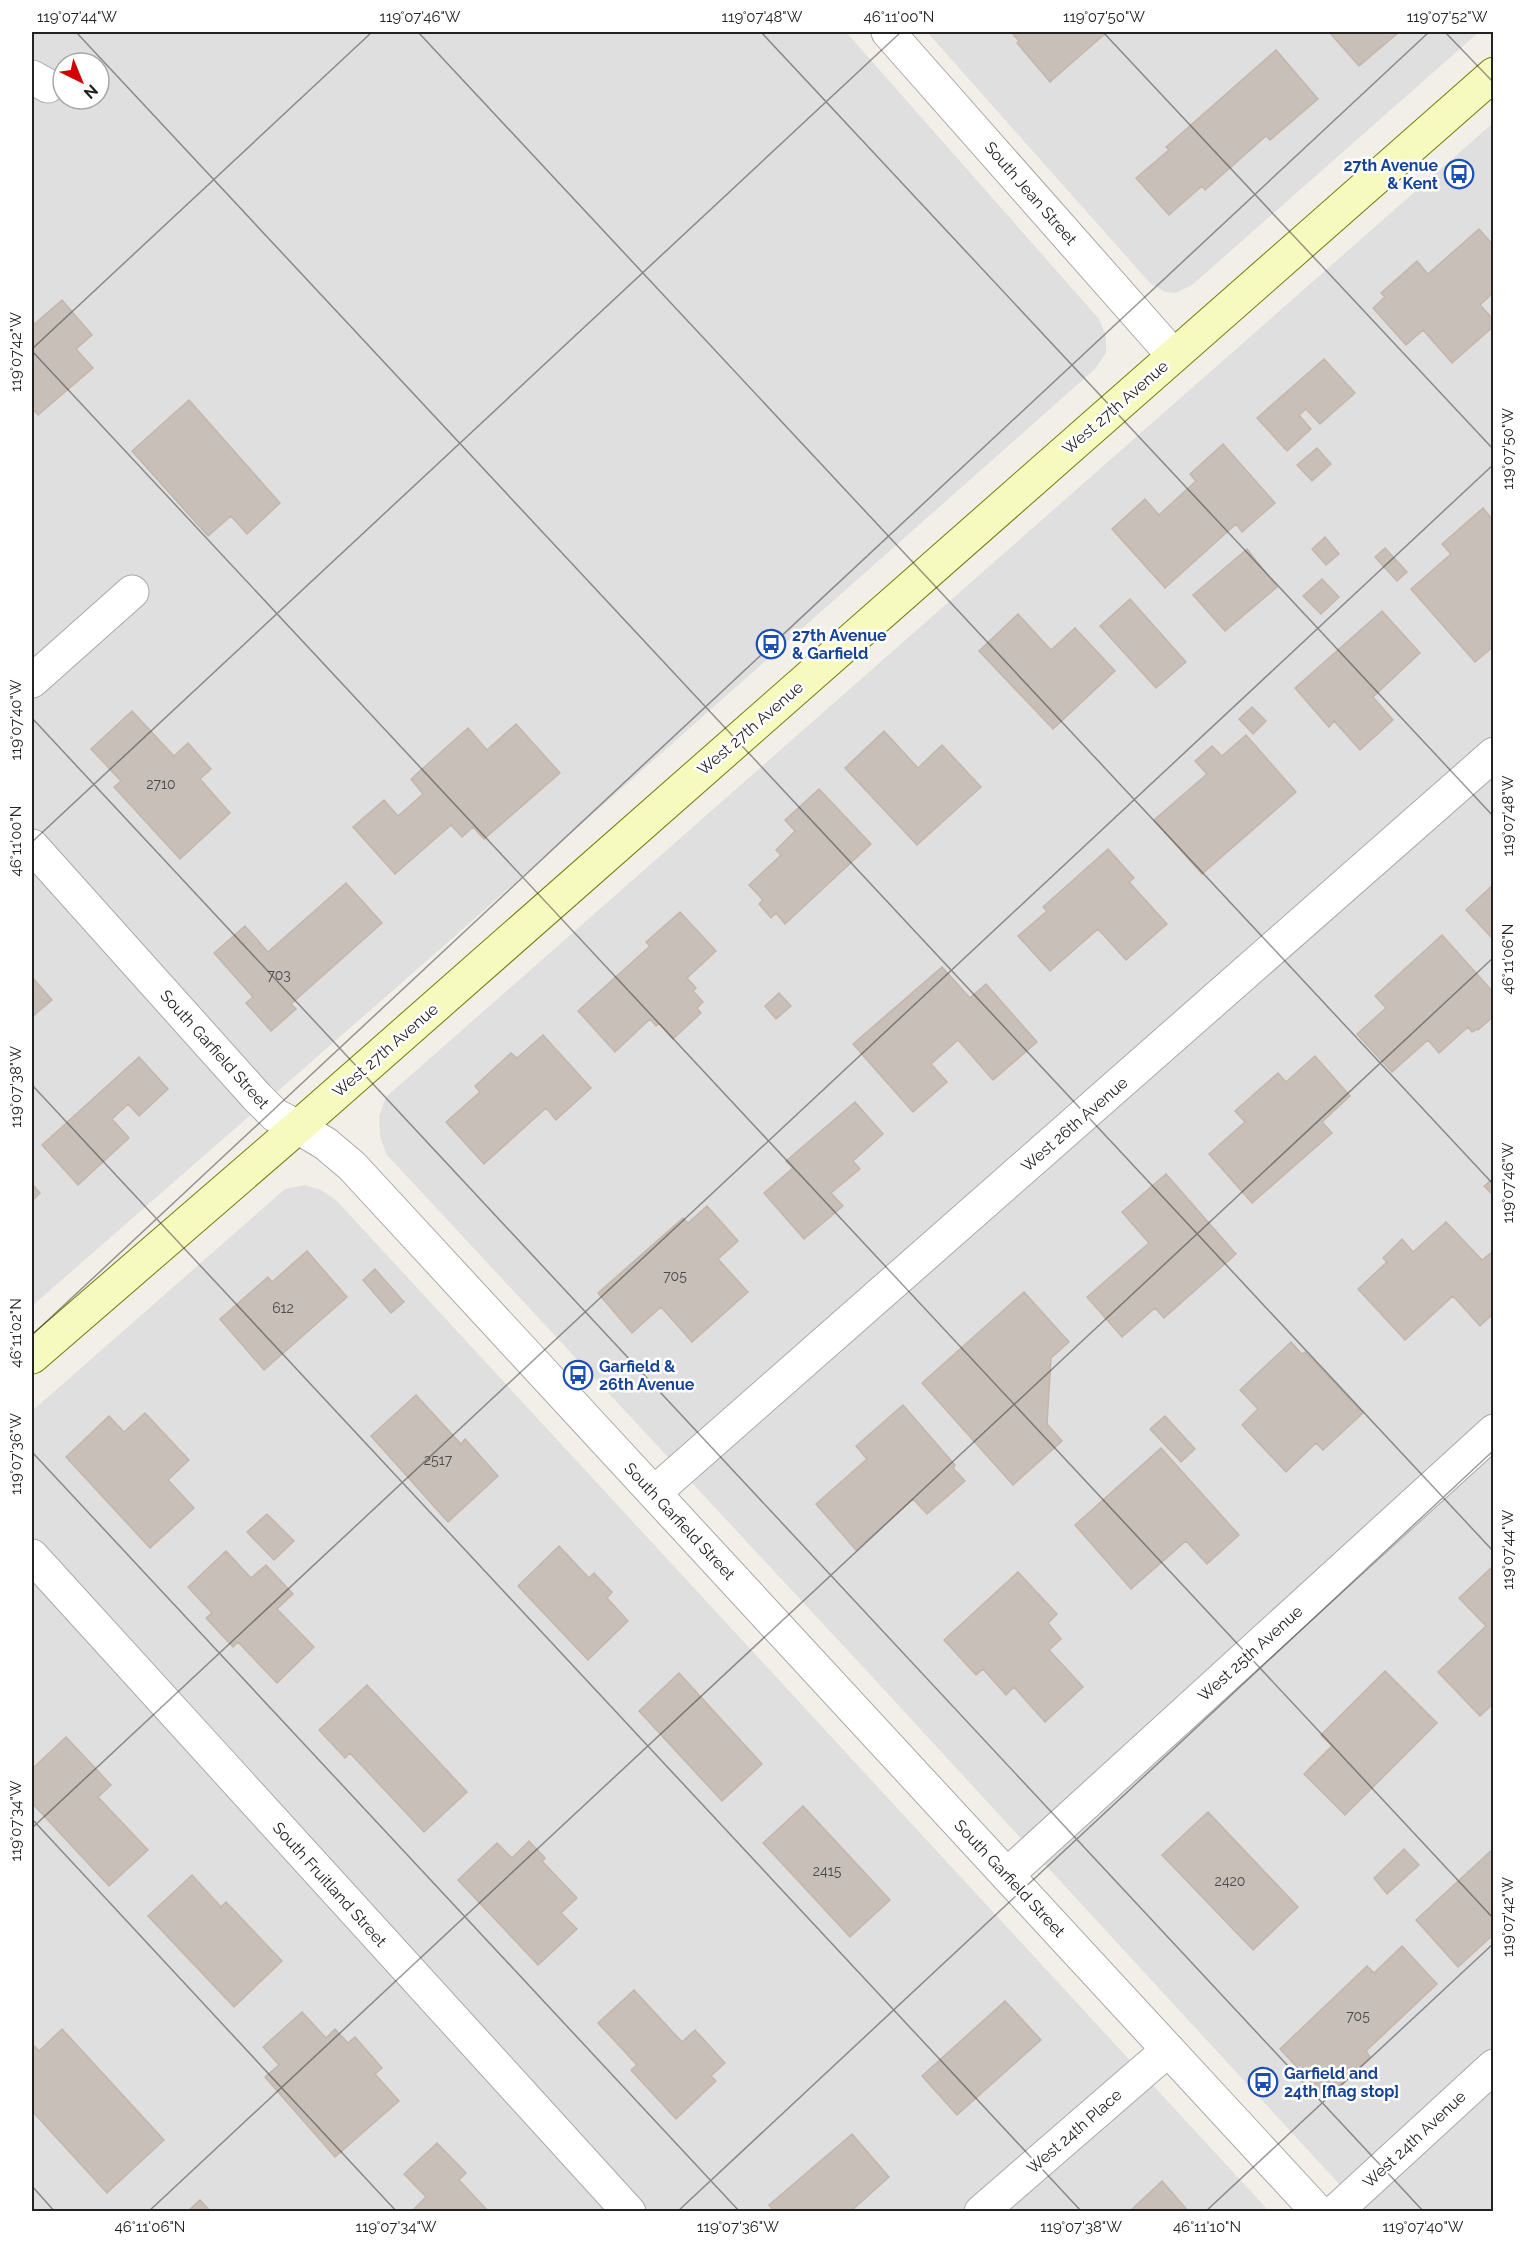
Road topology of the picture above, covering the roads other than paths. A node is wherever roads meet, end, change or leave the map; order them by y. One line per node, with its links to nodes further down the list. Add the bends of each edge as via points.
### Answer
1 (888, 32): 3 (street, South Jean Street)
2 (1494, 74): 3 (main road, West 27th Avenue)
3 (1173, 355): 8 (main road, West 27th Avenue)
4 (132, 592): 5 (street)
5 (32, 681)
6 (1494, 754): 11 (street, West 26th Avenue)
7 (32, 846): 8 (street, South Garfield Street, via 257,1097 275,1115)
8 (298, 1127): 9 (main road, West 27th Avenue); 11 (street, South Garfield Street, via 352,1166)
9 (32, 1357)
10 (1494, 1431): 13 (street, West 25th Avenue)
11 (654, 1493): 13 (street, South Garfield Street)
12 (32, 1556): 16 (street, South Fruitland Street)
13 (1007, 1875): 14 (street, South Garfield Street)
14 (1168, 2050): 17 (street, West 24th Place); 18 (street, South Garfield Street)
15 (1494, 2066): 19 (street, West 24th Avenue)
16 (629, 2211)
17 (981, 2211)
18 (1318, 2211)
19 (1335, 2211)

